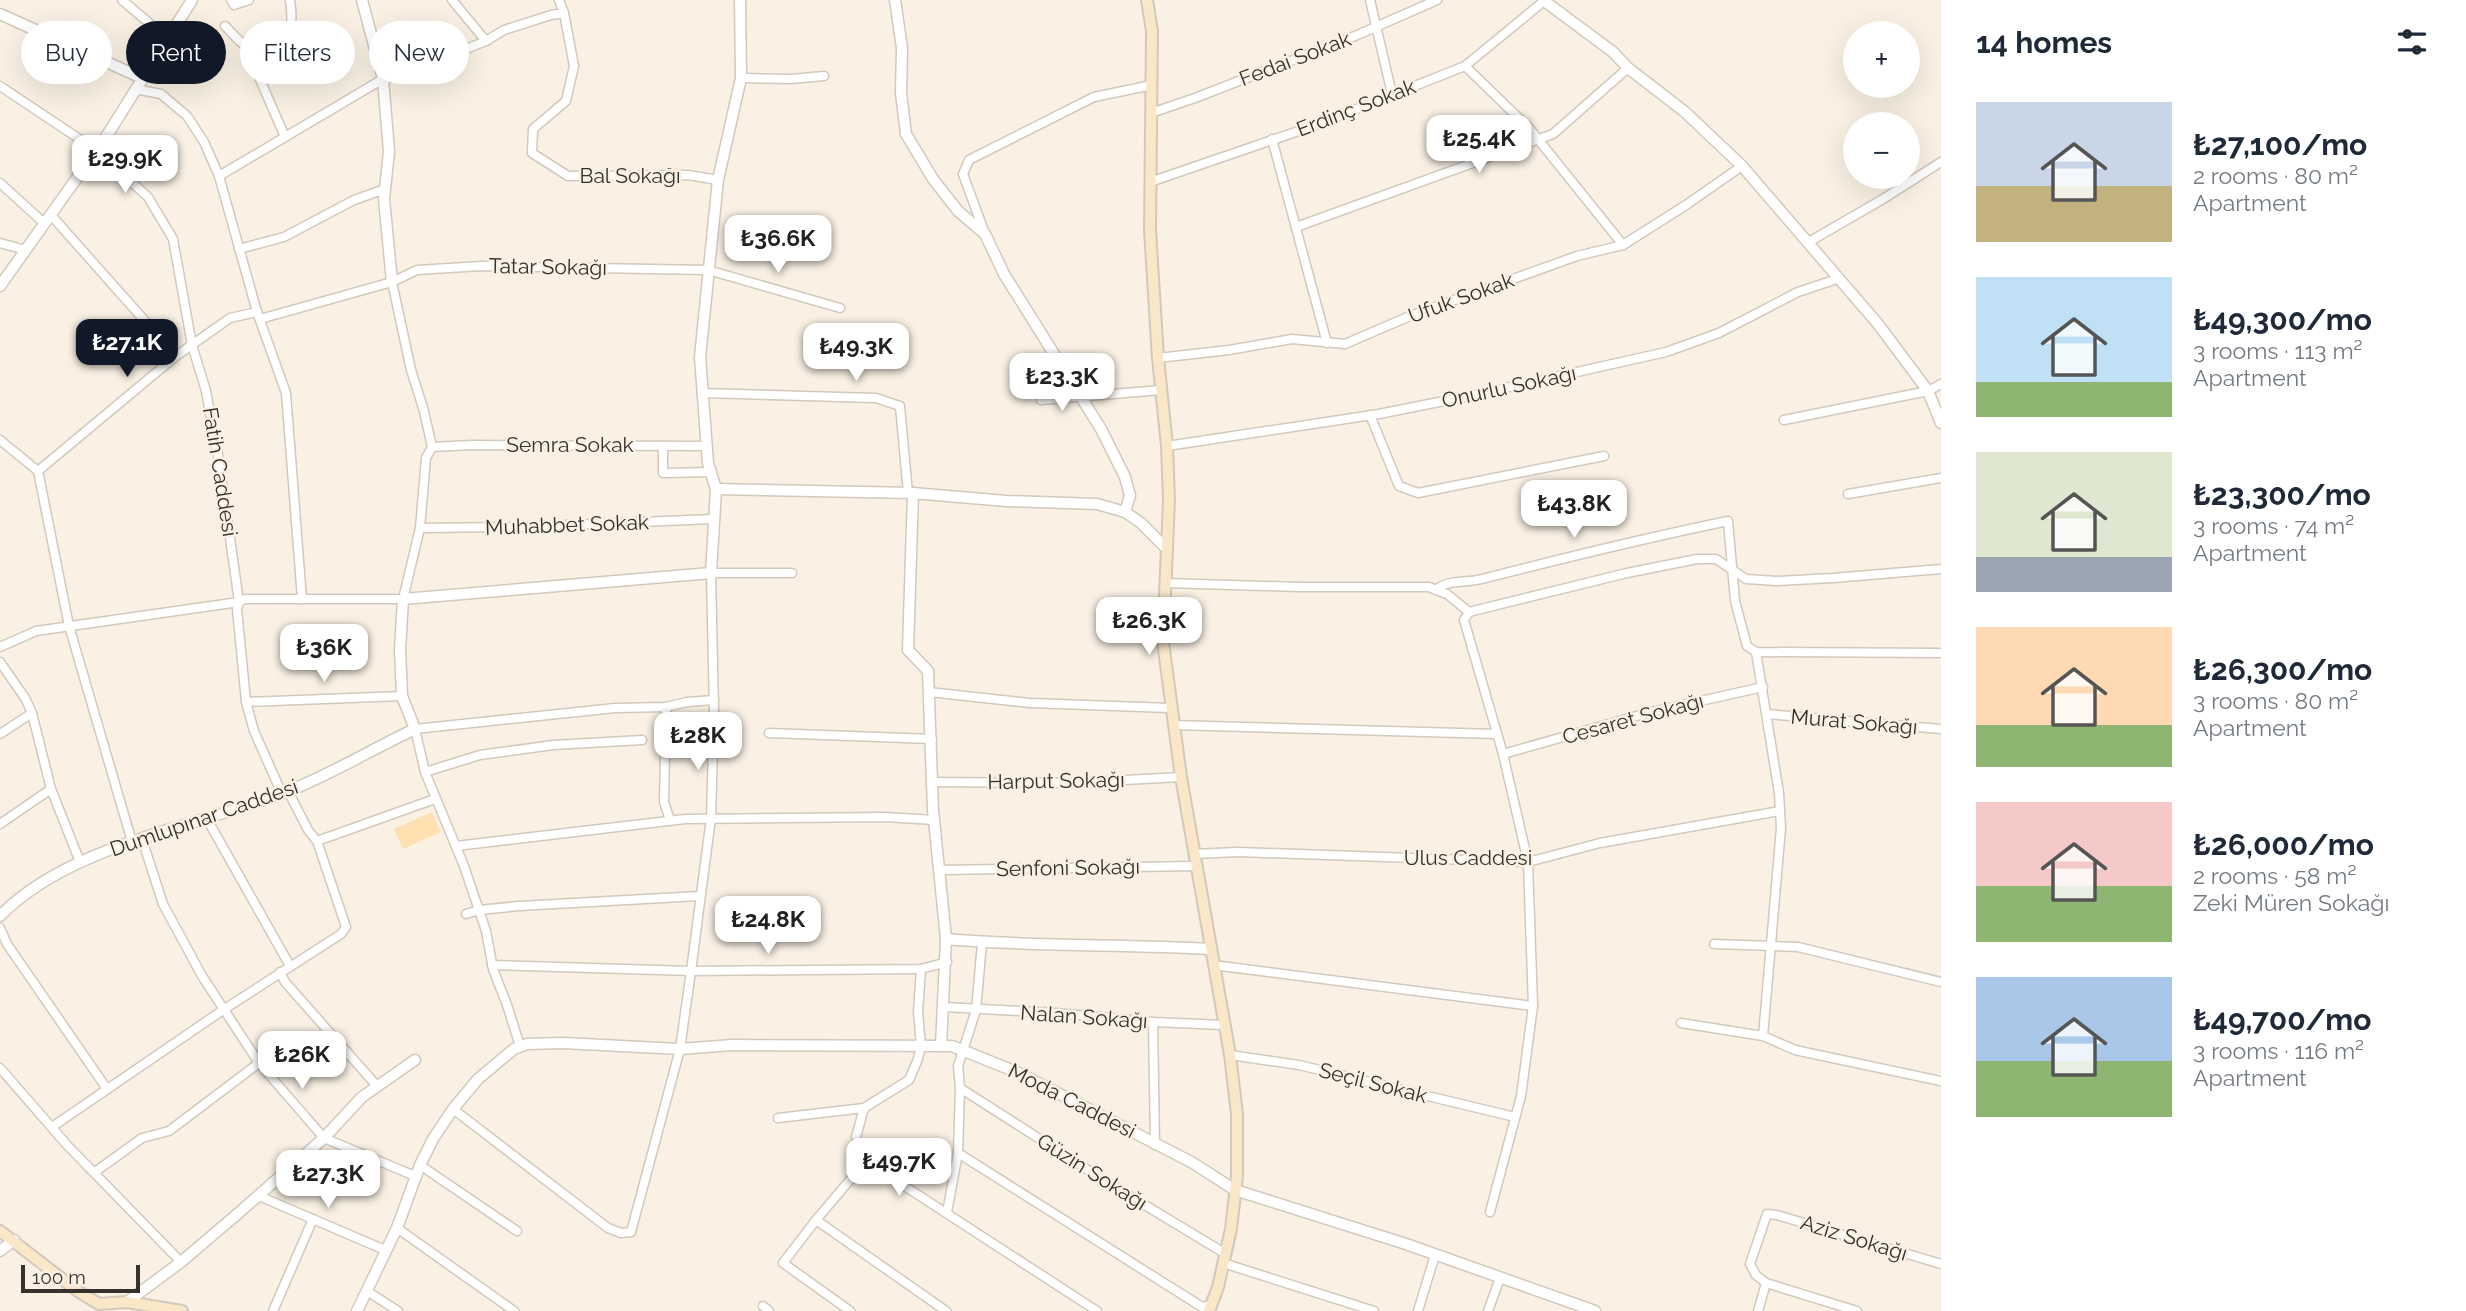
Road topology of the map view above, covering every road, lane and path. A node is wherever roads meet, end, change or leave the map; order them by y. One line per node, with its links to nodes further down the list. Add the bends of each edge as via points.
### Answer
1 (122, 0): 17 (street)
2 (192, 0): 18 (street)
3 (231, 0): 4 (street, via 234,5)
4 (249, 0)
5 (290, 0): 19 (street)
6 (362, 0): 20 (street)
7 (452, 0): 24 (street)
8 (559, 0): 15 (street)
9 (740, 0): 30 (street)
10 (895, 0): 53 (street, via 906,134 958,211)
11 (1146, 0): 35 (main road, via 1152,31)
12 (1370, 0): 22 (street)
13 (1437, 0): 22 (street, Fedai Sokak)
14 (1543, 0): 26 (street, Erdinç Sokak); 27 (street)
15 (564, 13): 24 (street, via 504,30); 47 (street, Bal Sokağı, via 574,66 566,101 533,129 531,153 568,176 688,175)
16 (0, 14): 28 (street)
17 (147, 21)
18 (179, 21)
19 (290, 21)
20 (369, 26)
21 (226, 27): 23 (street)
22 (1377, 27): 38 (street); 39 (street, Fedai Sokak)
23 (240, 41)
24 (486, 41): 25 (street)
25 (469, 48)
26 (1465, 66): 38 (street, Erdinç Sokak); 41 (street)
27 (1628, 68): 41 (street, via 1553,134); 45 (street, via 1685,111)
28 (126, 71)
29 (824, 75): 30 (street)
30 (741, 78): 47 (street)
31 (138, 84): 37 (street)
32 (262, 84): 40 (street)
33 (375, 84): 40 (street)
34 (383, 84): 50 (street, via 389,151)
35 (1152, 85): 39 (main road); 53 (street, via 1094,97 969,160 964,174)
36 (0, 86): 43 (street, Fatih Caddesi)
37 (135, 89): 43 (street); 46 (street, via 161,94 187,116)
38 (1392, 94): 42 (street, Erdinç Sokak)
39 (1151, 113): 48 (main road)
40 (285, 137): 46 (street)
41 (1537, 138): 52 (street); 56 (street)
42 (1272, 139): 48 (street, Erdinç Sokak); 52 (street)
43 (96, 150): 51 (street); 66 (street, Fatih Caddesi, via 148,197 173,239)
44 (1941, 162): 55 (street)
45 (1742, 166): 55 (street); 56 (street, Ufuk Sokak)
46 (219, 176): 57 (street)
47 (718, 180): 59 (street)
48 (1150, 182): 68 (main road)
49 (0, 183): 51 (street)
50 (385, 189): 57 (street, via 284,237); 61 (street)
51 (47, 219): 58 (street); 67 (street)
52 (1296, 227): 65 (street)
53 (985, 234): 73 (street, via 1004,274)
54 (0, 243): 58 (street)
55 (1807, 243): 60 (street)
56 (1623, 245): 65 (street, Ufuk Sokak, via 1519,276 1345,344)
57 (239, 249): 64 (street)
58 (26, 250): 62 (street)
59 (708, 270): 61 (street, Tatar Sokağı, via 440,267 417,270); 63 (street, Tatar Sokağı); 72 (street, via 700,357)
60 (1838, 279): 71 (street); 75 (street, Onurlu Sokağı, via 1798,292 1719,334 1666,352)
61 (392, 282): 64 (street, Tatar Sokağı); 82 (street)
62 (0, 286)
63 (840, 308)
64 (258, 316): 66 (street, Tatar Sokağı, via 230,318); 100 (street, via 286,393)
65 (1327, 343): 68 (street, Ufuk Sokak, via 1292,339)
66 (192, 345): 67 (street, Tatar Sokağı); 102 (street, Fatih Caddesi, via 219,460)
67 (176, 356): 84 (street, Tatar Sokağı)
68 (1158, 358): 70 (main road)
69 (1941, 384): 71 (street)
70 (1161, 390): 73 (street); 81 (main road)
71 (1928, 391): 76 (street); 77 (street)
72 (702, 393): 80 (street); 88 (street, via 876,398 900,406)
73 (1081, 397): 74 (street); 90 (street, via 1125,477 1130,496)
74 (1041, 400)
75 (1370, 415): 81 (street, Onurlu Sokağı); 83 (street, via 1399,486 1418,493)
76 (1784, 420)
77 (1941, 424)
78 (0, 440): 84 (street)
79 (663, 446): 80 (street, Semra Sokak); 82 (street, Semra Sokak); 85 (street, via 663,473)
80 (707, 446): 85 (street)
81 (1167, 446): 93 (main road)
82 (432, 447): 92 (street, via 426,458)
83 (1604, 456)
84 (38, 471): 104 (street)
85 (711, 472): 87 (street)
86 (1941, 478): 89 (street)
87 (716, 489): 88 (street); 91 (street)
88 (910, 493): 90 (street, via 1097,504); 110 (street, via 908,650 928,671)
89 (1847, 495)
90 (1125, 512): 93 (street)
91 (714, 519): 92 (street, Muhabbet Sokak); 96 (street)
92 (420, 528): 101 (street)
93 (1167, 549): 98 (main road)
94 (1733, 569): 95 (street, via 1746,579 1776,580); 99 (street, via 1728,521 1473,581 1442,584); 103 (street, via 1716,559 1697,559); 106 (street, via 1744,637)
95 (1941, 569)
96 (711, 573): 97 (street); 101 (street); 112 (street)
97 (792, 573)
98 (1165, 583): 99 (street); 115 (main road, via 1163,642)
99 (1436, 590): 103 (street)
100 (302, 599): 101 (street); 102 (street)
101 (403, 599): 111 (street)
102 (239, 602): 104 (street); 113 (street, Fatih Caddesi)
103 (1469, 612): 123 (street, via 1464,620)
104 (69, 626): 105 (street, via 36,631); 139 (street)
105 (0, 647)
106 (1756, 652): 107 (street); 109 (street)
107 (1941, 653)
108 (0, 662): 116 (street)
109 (1763, 687): 117 (street); 126 (street, Cesaret Sokağı, via 1651,712)
110 (929, 692): 115 (street, via 1030,703); 124 (street)
111 (402, 696): 113 (street); 119 (street)
112 (714, 700): 114 (street); 134 (street)
113 (246, 702): 131 (street, Fatih Caddesi, via 254,731)
114 (666, 707): 119 (street); 136 (street, via 664,802)
115 (1170, 708): 118 (main road)
116 (32, 713): 122 (street); 130 (street)
117 (1768, 714): 120 (street, Murat Sokağı); 133 (street)
118 (1172, 724): 123 (street); 128 (main road)
119 (415, 729): 127 (street); 131 (street, Dumlupınar Caddesi)
120 (1941, 729)
121 (769, 733): 124 (street)
122 (0, 734)
123 (1497, 734): 126 (street)
124 (932, 738): 129 (street)
125 (642, 740): 127 (street, via 480,755)
126 (1503, 754): 144 (street)
127 (425, 772): 132 (street)
128 (1181, 777): 129 (street, Harput Sokağı, via 1069,783); 142 (main road)
129 (931, 782): 137 (street)
130 (51, 789): 138 (street); 143 (street)
131 (285, 793): 135 (street, Dumlupınar Caddesi); 140 (street, Fatih Caddesi)
132 (435, 799): 140 (street); 141 (street)
133 (1780, 811): 144 (street, Ulus Caddesi, via 1600,843); 154 (street)
134 (711, 818): 136 (street); 137 (street); 146 (street)
135 (207, 819): 139 (street, Dumlupınar Caddesi); 159 (street)
136 (670, 820): 141 (street)
137 (934, 820): 145 (street)
138 (0, 824)
139 (137, 840): 143 (street, Dumlupınar Caddesi); 166 (street, via 163,904)
140 (317, 841): 159 (street, Fatih Caddesi, via 346,927)
141 (456, 846): 147 (street)
142 (1195, 860): 144 (street, Ulus Caddesi, via 1238,852); 145 (street, Senfoni Sokağı); 155 (main road)
143 (80, 862): 148 (street, Dumlupınar Caddesi, via 15,900)
144 (1528, 862): 164 (street)
145 (940, 870): 151 (street)
146 (699, 896): 147 (street); 161 (street)
147 (479, 909): 149 (street); 157 (street)
148 (1, 914)
149 (466, 914)
150 (0, 928): 184 (street)
151 (946, 939): 152 (street); 156 (street)
152 (982, 943): 155 (street); 167 (street)
153 (1714, 944): 154 (street)
154 (1771, 947): 163 (street, via 1798,947); 171 (street)
155 (1210, 949): 158 (main road)
156 (947, 962): 160 (street); 165 (street)
157 (492, 965): 161 (street); 172 (street)
158 (1213, 965): 164 (street); 170 (main road)
159 (290, 966): 162 (street)
160 (921, 969): 161 (street); 173 (street)
161 (691, 971): 175 (street)
162 (280, 972): 166 (street); 182 (street)
163 (1941, 982)
164 (1533, 1006): 187 (street)
165 (944, 1007): 167 (street, Nalan Sokağı); 174 (street)
166 (223, 1010): 179 (street); 184 (street)
167 (976, 1010): 168 (street, Nalan Sokağı); 176 (street)
168 (1153, 1022): 170 (street, Nalan Sokağı); 191 (street)
169 (1681, 1023): 171 (street)
170 (1224, 1024): 177 (main road)
171 (1763, 1035): 181 (street, via 1796,1050)
172 (520, 1046): 175 (street, Moda Caddesi, via 563,1043); 186 (street, via 478,1079)
173 (921, 1046): 174 (street, Moda Caddesi); 175 (street, Moda Caddesi); 185 (street, via 909,1080)
174 (941, 1046): 176 (street, Moda Caddesi)
175 (680, 1049): 186 (street, via 631,1232 608,1228)
176 (964, 1049): 183 (street, via 958,1066); 191 (street, Moda Caddesi)
177 (1230, 1055): 187 (street, Seçil Sokak, via 1299,1065); 197 (main road, via 1237,1114)
178 (415, 1060): 182 (street)
179 (259, 1063): 190 (street); 195 (street, via 169,1131 142,1138)
180 (0, 1068): 189 (street)
181 (1941, 1081)
182 (377, 1086): 190 (street)
183 (960, 1088): 192 (street); 210 (street, Güzin Sokağı)
184 (107, 1090): 189 (street)
185 (864, 1108): 188 (street); 193 (street, via 856,1137)
186 (453, 1109): 194 (street)
187 (1515, 1117): 200 (street)
188 (778, 1118)
189 (52, 1128): 195 (street)
190 (324, 1138): 196 (street); 198 (street)
191 (1155, 1144): 197 (street, Moda Caddesi)
192 (958, 1153): 199 (street); 218 (street, via 1202,1307)
193 (866, 1161): 199 (street); 202 (street)
194 (420, 1165): 196 (street); 205 (street)
195 (95, 1172): 211 (street)
196 (415, 1176): 203 (street)
197 (1235, 1190): 209 (street, Moda Caddesi); 210 (main road)
198 (258, 1196): 201 (street); 211 (street)
199 (947, 1212): 226 (street)
200 (1490, 1212)
201 (313, 1219): 207 (street); 220 (street)
202 (816, 1220): 224 (street, via 783,1263); 225 (street)
203 (397, 1228): 207 (street); 223 (street)
204 (0, 1231): 206 (main road)
205 (517, 1231)
206 (15, 1240): 208 (street); 217 (main road)
207 (386, 1250): 215 (street)
208 (0, 1251)
209 (1436, 1255): 213 (street, Moda Caddesi); 228 (street)
210 (1225, 1258): 218 (main road); 227 (street, Güzin Sokağı, via 1249,1273)
211 (181, 1262): 216 (street)
212 (1941, 1264): 214 (street, Aziz Sokağı, via 1767,1214 1750,1264)
213 (1500, 1278): 229 (street); 230 (street, Moda Caddesi)
214 (1766, 1283): 231 (street); 232 (street)
215 (367, 1291): 221 (street); 222 (street)
216 (127, 1303): 217 (main road); 219 (main road)
217 (97, 1307)
218 (1211, 1308)
219 (182, 1311)
220 (273, 1311)
221 (357, 1311)
222 (398, 1311)
223 (514, 1311)
224 (850, 1311)
225 (946, 1311)
226 (1097, 1311)
227 (1374, 1311)
228 (1418, 1311)
229 (1488, 1311)
230 (1595, 1311)
231 (1758, 1311)
232 (1857, 1311)

